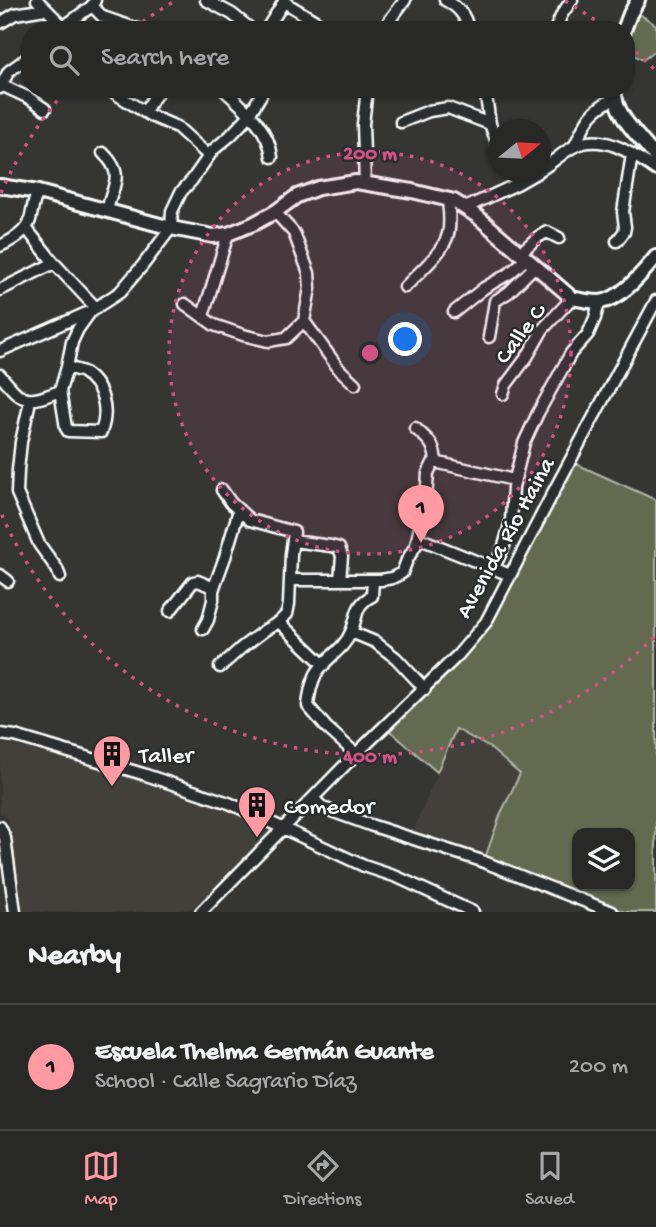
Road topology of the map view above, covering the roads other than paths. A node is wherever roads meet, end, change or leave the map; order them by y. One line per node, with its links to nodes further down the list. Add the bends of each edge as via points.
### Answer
1 (37, 0): 9 (street)
2 (405, 0): 16 (street)
3 (445, 0): 17 (street)
4 (572, 0): 18 (street)
5 (638, 0): 19 (main road)
6 (209, 1): 13 (street)
7 (285, 1): 14 (street); 15 (street)
8 (93, 3): 11 (street); 12 (street, via 103,17)
9 (45, 9): 10 (street); 20 (street, via 15,14)
10 (56, 21)
11 (71, 21)
12 (115, 21)
13 (241, 21)
14 (272, 21)
15 (316, 21)
16 (391, 21)
17 (466, 21)
18 (559, 21)
19 (627, 21)
20 (0, 23)
21 (21, 62): 22 (street)
22 (1, 86): 23 (street)
23 (21, 95)
24 (29, 98): 33 (street)
25 (122, 98): 34 (street)
26 (154, 98): 34 (street)
27 (232, 98): 35 (street)
28 (258, 98): 35 (street)
29 (367, 98): 49 (street)
30 (486, 98): 36 (street)
31 (608, 98): 40 (street, via 594,111)
32 (615, 98): 39 (main road, via 621,117)
33 (45, 108)
34 (144, 112): 43 (street, via 177,127)
35 (249, 115): 43 (street); 44 (street, via 264,132)
36 (489, 119)
37 (401, 122): 38 (street, via 448,108)
38 (488, 123)
39 (651, 143): 45 (main road)
40 (575, 145): 42 (street, via 598,141); 46 (street)
41 (103, 153): 55 (street, via 117,174)
42 (632, 154): 47 (street); 61 (street, via 625,227)
43 (209, 156): 58 (street, via 181,192 172,211)
44 (272, 157)
45 (656, 158)
46 (551, 162)
47 (656, 170)
48 (520, 182): 50 (street)
49 (365, 184): 53 (main road); 56 (main road, via 318,188)
50 (517, 184): 54 (street)
51 (0, 186): 52 (main road)
52 (38, 192): 55 (main road); 57 (street)
53 (448, 200): 54 (main road); 66 (street, via 447,239)
54 (465, 208): 64 (main road)
55 (107, 211): 58 (main road)
56 (275, 212): 59 (main road); 75 (street, via 294,233 309,273)
57 (26, 228): 62 (street); 65 (street)
58 (171, 228): 59 (main road, via 213,236); 72 (street, via 120,292)
59 (228, 234): 74 (street)
60 (559, 238): 64 (street, via 548,232 538,237)
61 (617, 241)
62 (0, 246)
63 (656, 257): 70 (main road, via 639,277)
64 (527, 260): 68 (main road); 73 (street); 76 (street, via 509,292 495,301)
65 (54, 263): 67 (street); 72 (street)
66 (405, 288)
67 (0, 289)
68 (572, 298): 70 (main road); 82 (street, Calle C, via 543,329)
69 (656, 301): 92 (street, Avenida Río Haina)
70 (599, 302): 86 (street, via 596,318 538,413)
71 (186, 304): 74 (street)
72 (93, 309): 77 (street); 78 (street, via 72,342)
73 (454, 312)
74 (203, 316): 75 (street, via 214,325 268,341 286,338)
75 (304, 321): 80 (street)
76 (489, 337)
77 (0, 351)
78 (67, 367): 81 (street); 81 (street, via 83,372 102,395 101,432 68,431)
79 (1, 378): 83 (street)
80 (355, 384)
81 (60, 391): 83 (street)
82 (503, 394)
83 (30, 401): 93 (street, via 21,442 18,493 39,544)
84 (415, 428): 85 (street, via 434,447)
85 (437, 463): 86 (street); 90 (street, via 428,473)
86 (514, 480): 91 (street, via 510,521)
87 (222, 490): 88 (street)
88 (239, 510): 89 (street, via 250,520); 97 (street)
89 (294, 537): 94 (street); 95 (street, via 339,548)
90 (418, 538): 91 (street); 96 (street, via 402,573)
91 (494, 568): 92 (street)
92 (510, 575): 104 (street, Avenida Río Haina, via 486,622)
93 (60, 578)
94 (290, 580): 95 (street); 99 (street, via 287,614)
95 (340, 580): 96 (street)
96 (373, 580): 101 (street, via 372,596 357,610)
97 (214, 588): 98 (street, via 193,582); 100 (street)
98 (170, 611)
99 (279, 622): 102 (street); 103 (street)
100 (203, 629)
101 (351, 632): 102 (street); 104 (street, via 386,650)
102 (324, 665): 106 (street, via 310,689 308,706)
103 (220, 667)
104 (425, 689): 106 (street, Avenida Río Haina)
105 (0, 734): 109 (street, via 156,778)
106 (356, 754): 107 (street, Avenida Río Haina)
107 (313, 798): 109 (street, Avenida Río Haina); 113 (street, via 323,808 479,860)
108 (0, 827): 110 (street)
109 (284, 827): 111 (street, Avenida Río Haina); 112 (street)
110 (15, 912)
111 (201, 912)
112 (473, 912)
113 (612, 912)

